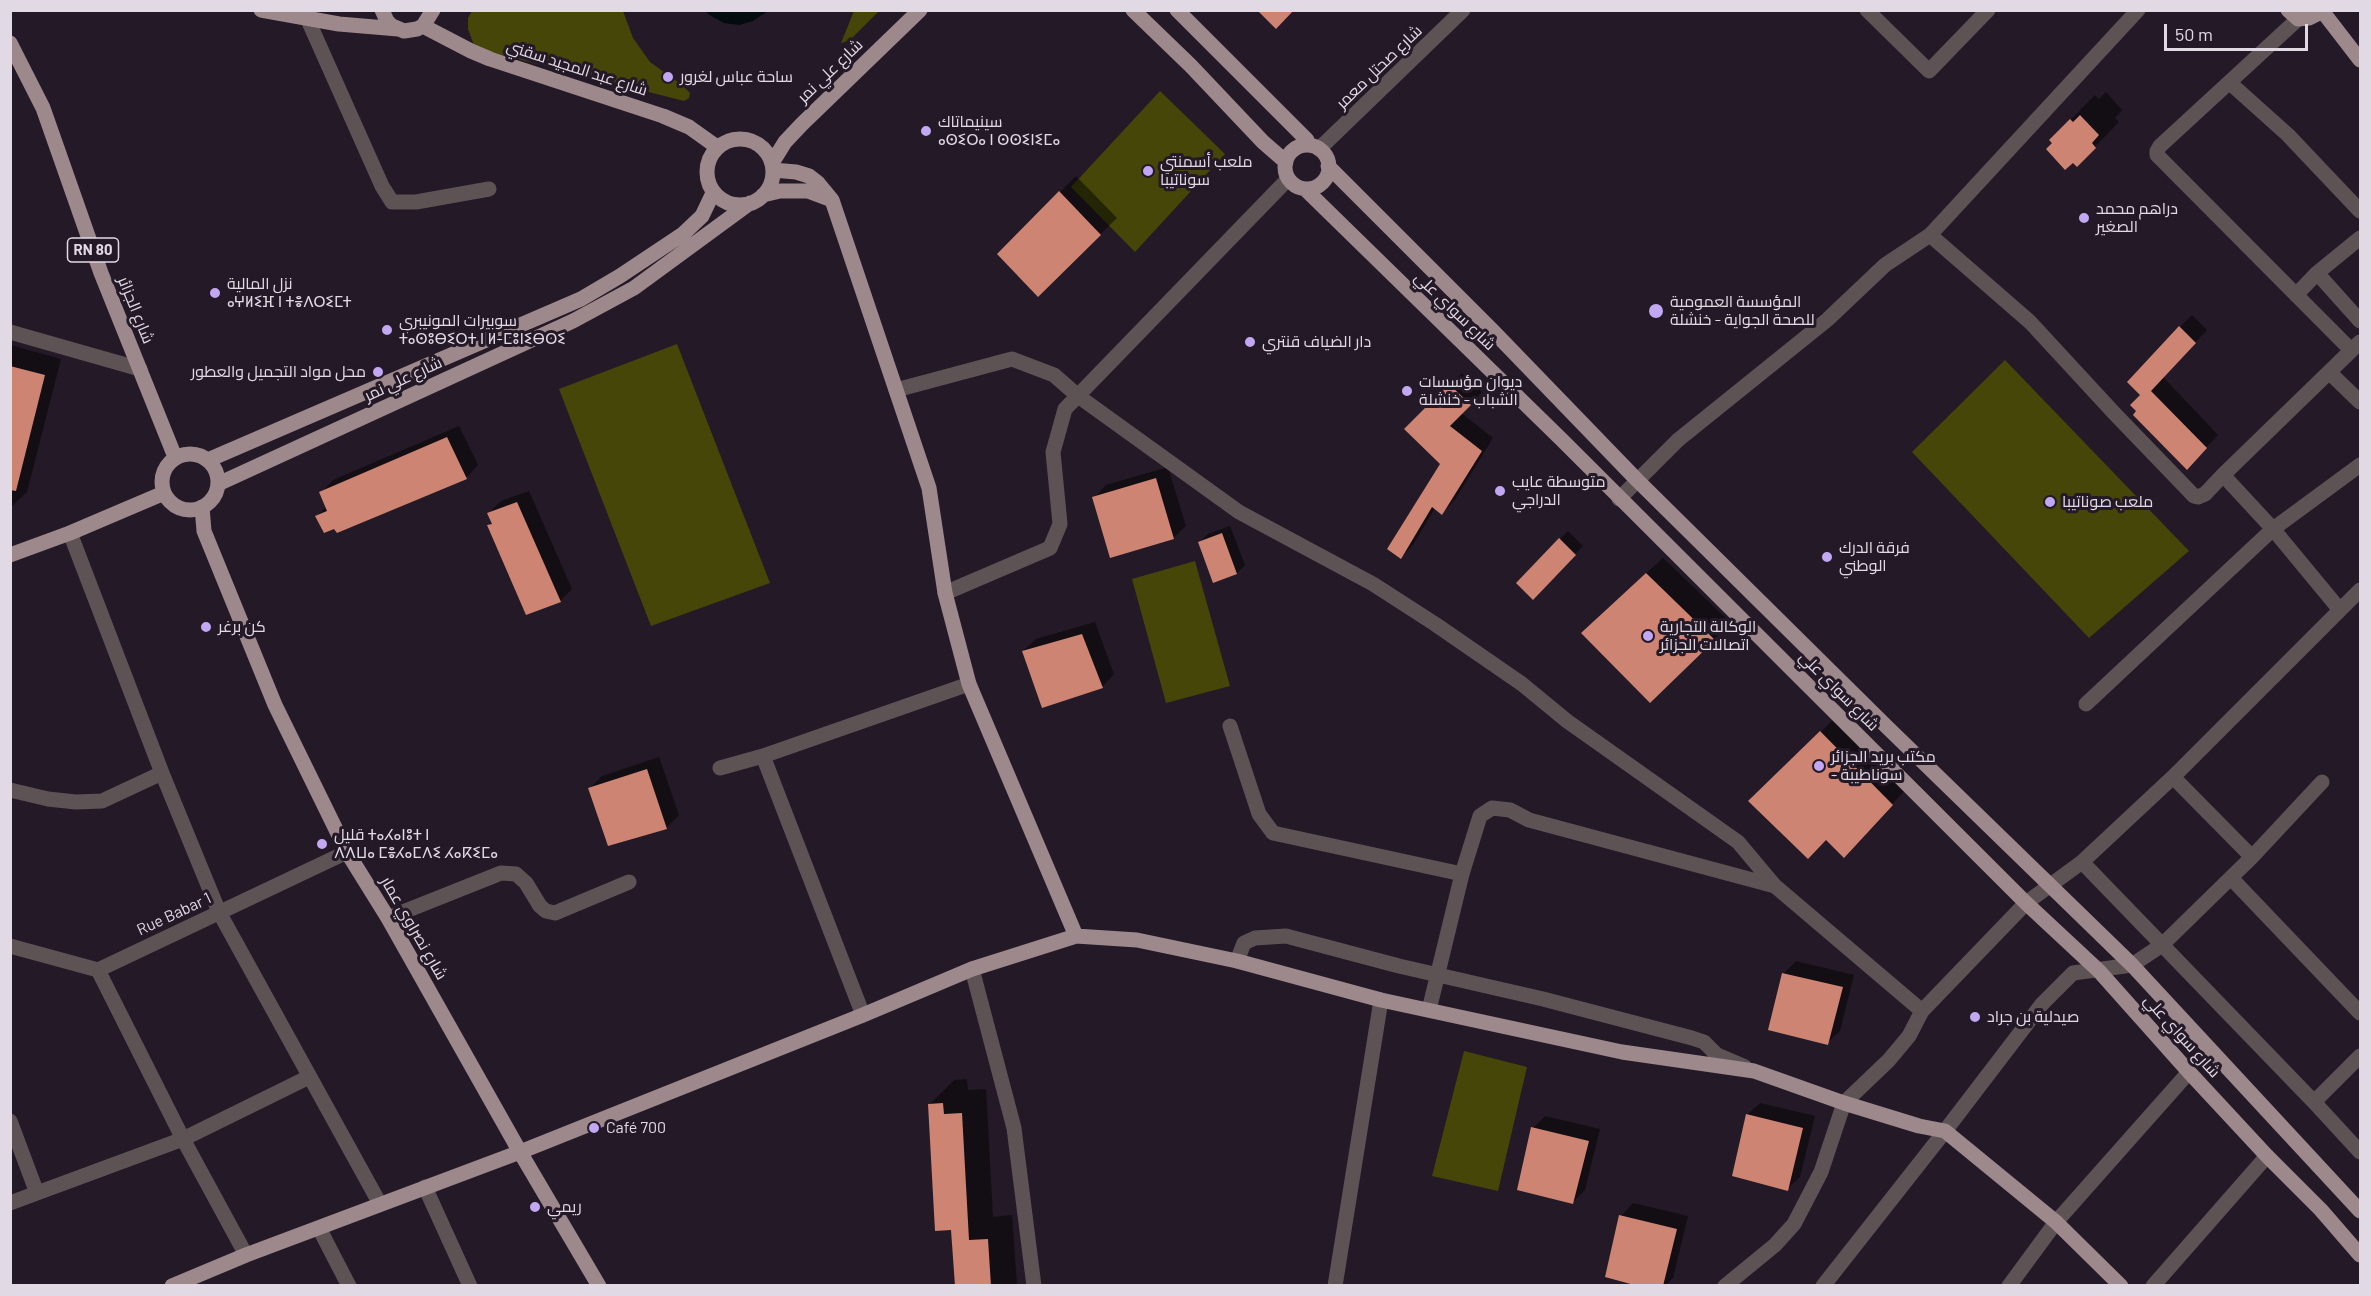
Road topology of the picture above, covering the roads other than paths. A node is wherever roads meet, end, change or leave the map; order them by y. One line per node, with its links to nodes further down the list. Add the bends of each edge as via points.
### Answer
1 (261, 10): 13 (main road)
2 (382, 10): 15 (main road, via 387,21)
3 (433, 10): 14 (main road)
4 (920, 10): 22 (main road, شارع علي نمر, via 802,124 785,142)
5 (1133, 10): 21 (main road)
6 (1177, 10): 20 (main road)
7 (1463, 10): 20 (street, شارع صحتل معمر)
8 (1867, 10): 9 (street, via 1929,71)
9 (1988, 10)
10 (2138, 10): 31 (street)
11 (2324, 11): 12 (main road, via 2309,18); 17 (main road)
12 (2293, 15): 18 (street)
13 (308, 20): 15 (main road); 25 (street, via 392,202 416,202)
14 (423, 26): 15 (main road, via 411,31); 19 (main road, شارع عبد المجيد سقني, via 490,59 663,116 689,127)
15 (398, 29)
16 (10, 43): 38 (main road, شارع الجزائر / RN 80, via 43,108 101,273)
17 (2361, 60)
18 (2230, 83): 30 (street, via 2288,135); 34 (street, via 2160,146 2157,155)
19 (717, 147): 22 (main road, via 744,139 762,147); 27 (main road, via 706,174)
20 (1313, 147): 21 (main road, via 1291,152); 23 (main road)
21 (1286, 162): 24 (main road)
22 (772, 166): 28 (main road, via 772,179); 29 (main road, via 809,177)
23 (1328, 166): 26 (main road, via 1322,183); 47 (main road, شارع سواي علي)
24 (1288, 179): 26 (main road); 41 (street)
25 (489, 189)
26 (1305, 189): 50 (main road, شارع سواي علي)
27 (713, 193): 28 (main road, via 730,204); 44 (main road, شارع علي نمر, via 702,216 688,230 581,298)
28 (756, 199): 29 (main road, via 780,191 808,191); 48 (main road, شارع علي نمر, via 634,288 573,321)
29 (832, 200): 40 (main road)
30 (2361, 211)
31 (1930, 235): 46 (street, via 2030,322 2194,496 2205,494); 47 (street, via 1885,265 1827,320 1678,440)
32 (2361, 238): 33 (street)
33 (2317, 273): 34 (street); 35 (street)
34 (2296, 295): 37 (street)
35 (2361, 321)
36 (10, 332): 38 (street)
37 (2356, 346): 39 (street)
38 (140, 369): 43 (main road, شارع الجزائر / RN 80)
39 (2330, 373): 42 (street); 46 (street)
40 (896, 390): 41 (street, via 1012,359 1054,375); 56 (main road, via 929,488)
41 (1078, 396): 56 (street, via 1065,409 1053,452 1060,524 1050,548); 76 (street, via 1239,512 1372,584 1522,684 1567,721 1738,842)
42 (2361, 402)
43 (175, 457): 44 (main road, via 192,453); 49 (main road, via 162,477)
44 (208, 460): 48 (main road)
45 (2361, 465): 52 (street)
46 (2223, 475): 52 (street)
47 (1637, 480): 50 (street); 61 (main road, شارع سواي علي)
48 (218, 484): 51 (main road, via 212,499)
49 (164, 493): 51 (main road, via 182,509); 53 (main road)
50 (1620, 499): 62 (main road, شارع سواي علي)
51 (202, 507): 69 (main road, شارع نصراوي عمار, via 204,531 275,705)
52 (2273, 529): 57 (street); 59 (street)
53 (70, 533): 54 (main road); 65 (street)
54 (10, 555)
55 (2361, 590): 57 (street)
56 (945, 593): 58 (main road)
57 (2340, 610): 66 (street)
58 (969, 684): 63 (street); 80 (main road)
59 (2086, 704)
60 (1230, 726): 72 (street, via 1259,814 1272,833)
61 (1887, 727): 62 (main road); 75 (main road, شارع سواي علي)
62 (1868, 745): 77 (main road, شارع سواي علي)
63 (763, 756): 64 (street); 93 (street)
64 (720, 768)
65 (162, 773): 68 (street, via 102,801 48,799); 78 (street)
66 (2173, 777): 70 (street); 71 (street)
67 (2322, 782): 70 (street)
68 (10, 790)
69 (347, 852): 78 (street, Rue Babar 1); 79 (main road, شارع نصراوي عمار)
70 (2252, 857): 73 (street)
71 (2082, 862): 75 (street); 81 (street)
72 (1462, 874): 76 (street, via 1480,816 1492,808); 88 (street)
73 (2232, 878): 81 (street); 92 (street)
74 (629, 882): 79 (street, via 555,913 540,906 516,874 501,873)
75 (2048, 885): 77 (street); 84 (main road, شارع سواي علي)
76 (1775, 886): 91 (street)
77 (2026, 903): 87 (main road, شارع سواي علي); 91 (street)
78 (219, 912): 86 (street, Rue Babar 1); 97 (street)
79 (388, 918): 103 (main road, شارع نصراوي عمار)
80 (1076, 936): 83 (main road, via 1137,940); 85 (main road)
81 (2162, 945): 84 (street); 98 (street)
82 (10, 946): 86 (street)
83 (1237, 961): 88 (street, via 1244,943 1255,938 1286,936); 89 (main road)
84 (2132, 965): 87 (street); 110 (main road, شارع سواي علي)
85 (972, 969): 93 (main road); 119 (street, via 1014,1128)
86 (98, 970): 102 (street)
87 (2099, 971): 96 (main road, شارع سواي علي); 101 (street, via 2073,973 2042,1004)
88 (1437, 975): 90 (street); 95 (street, via 1692,1038 1704,1042 1717,1055)
89 (1381, 999): 90 (main road); 120 (street)
90 (1429, 1010): 95 (main road, via 1622,1052)
91 (1922, 1011): 99 (street, via 1909,1036 1889,1060)
92 (2361, 1013)
93 (863, 1016): 103 (main road)
94 (2361, 1056): 98 (street)
95 (1754, 1071): 99 (main road)
96 (2189, 1072): 105 (main road, شارع سواي علي); 111 (street)
97 (309, 1077): 102 (street); 109 (street)
98 (2314, 1102): 104 (street)
99 (1844, 1103): 101 (main road); 121 (street, via 1821,1172 1794,1224)
100 (10, 1121): 107 (street)
101 (1945, 1131): 111 (main road); 122 (street)
102 (183, 1139): 107 (street); 113 (street)
103 (519, 1152): 106 (main road); 118 (main road, شارع نصراوي عمار)
104 (2361, 1152)
105 (2267, 1156): 114 (main road, شارع سواي علي); 125 (street)
106 (425, 1187): 109 (main road); 117 (street)
107 (37, 1193): 108 (street)
108 (10, 1203)
109 (380, 1204): 112 (main road)
110 (2361, 1211)
111 (2056, 1222): 123 (street); 124 (main road)
112 (319, 1228): 113 (main road); 116 (street)
113 (246, 1255): 115 (main road)
114 (2361, 1255)
115 (172, 1286)
116 (349, 1286)
117 (470, 1286)
118 (599, 1286)
119 (1034, 1286)
120 (1335, 1286)
121 (1725, 1286)
122 (1823, 1286)
123 (2009, 1286)
124 (2121, 1286)
125 (2153, 1286)

